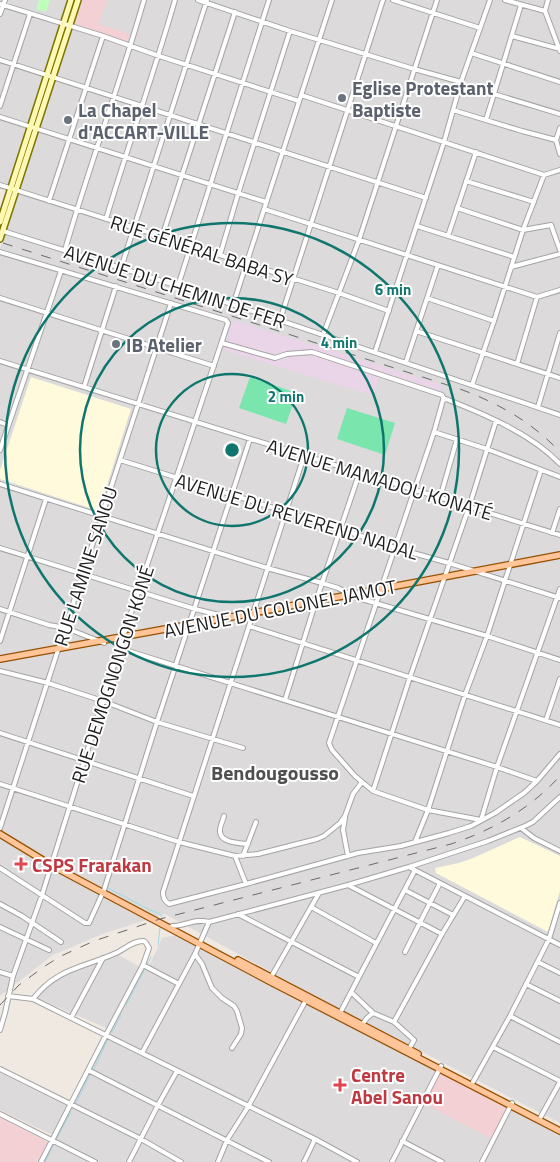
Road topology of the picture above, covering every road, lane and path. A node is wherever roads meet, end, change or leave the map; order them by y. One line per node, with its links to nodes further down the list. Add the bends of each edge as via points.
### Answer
1 (5, 0): 17 (street)
2 (71, 0): 24 (main road)
3 (78, 0): 25 (main road)
4 (144, 0): 31 (street)
5 (175, 0): 35 (street)
6 (198, 0): 15 (street)
7 (269, 0): 23 (street)
8 (332, 0): 30 (street)
9 (383, 0): 34 (street)
10 (394, 0): 20 (street)
11 (437, 0): 20 (street)
12 (490, 0): 26 (street)
13 (505, 0): 16 (street)
14 (548, 0): 18 (street)
15 (207, 1): 19 (street); 38 (street)
16 (521, 4): 18 (street); 29 (street)
17 (2, 5): 21 (street); 22 (street)
18 (545, 11): 32 (street)
19 (235, 12): 23 (street); 41 (street)
20 (432, 13): 26 (street); 40 (street)
21 (0, 14)
22 (30, 14): 24 (street); 37 (street)
23 (262, 22): 27 (street); 45 (street)
24 (64, 24): 25 (street); 42 (main road)
25 (70, 26): 28 (street); 42 (main road)
26 (480, 28): 33 (street)
27 (290, 31): 30 (street); 47 (street)
28 (103, 36): 31 (street); 46 (street)
29 (512, 36): 32 (street); 39 (street)
30 (320, 40): 34 (street); 49 (street)
31 (131, 46): 35 (street); 50 (street)
32 (560, 50)
33 (471, 53): 39 (street); 43 (street)
34 (366, 54): 40 (street); 54 (street)
35 (159, 56): 38 (street); 53 (street)
36 (0, 60): 37 (street)
37 (13, 64): 42 (street); 52 (street)
38 (186, 64): 41 (street); 57 (street)
39 (504, 64): 44 (street); 48 (street)
40 (414, 69): 43 (street); 61 (street)
41 (214, 74): 45 (street); 60 (street)
42 (49, 76): 46 (street); 62 (main road); 64 (main road)
43 (461, 82): 55 (street)
44 (560, 82)
45 (243, 84): 47 (street); 65 (street)
46 (86, 88): 50 (street); 66 (street)
47 (271, 92): 51 (street); 68 (street)
48 (494, 94): 56 (street); 59 (street)
49 (301, 95): 51 (street); 54 (street)
50 (114, 96): 53 (street); 70 (street)
51 (299, 101): 71 (street)
52 (0, 106)
53 (142, 106): 57 (street); 74 (street)
54 (348, 110): 61 (street); 76 (street)
55 (453, 110): 59 (street); 69 (street)
56 (560, 114)
57 (170, 115): 60 (street); 75 (street)
58 (0, 117): 62 (street)
59 (486, 120): 67 (street)
60 (198, 124): 65 (street); 79 (street)
61 (396, 126): 69 (street); 81 (street)
62 (30, 127): 64 (street); 84 (main road)
63 (560, 128): 67 (street)
64 (36, 129): 66 (street); 84 (main road)
65 (227, 133): 68 (street); 83 (street)
66 (69, 139): 70 (street); 87 (street)
67 (556, 140): 73 (street)
68 (255, 142): 71 (street); 85 (street)
69 (444, 142): 72 (street); 86 (street)
70 (97, 148): 74 (street); 92 (street)
71 (283, 152): 76 (street); 88 (street)
72 (476, 152): 78 (street); 80 (street)
73 (560, 154)
74 (124, 157): 75 (street); 93 (street)
75 (153, 167): 79 (street); 97 (street)
76 (330, 167): 81 (street); 95 (street)
77 (560, 170): 78 (street)
78 (544, 175): 89 (street)
79 (182, 176): 83 (street); 101 (street)
80 (466, 181): 89 (street); 90 (street)
81 (377, 182): 86 (street); 103 (street)
82 (0, 185): 84 (street, RUE GÉNÉRAL BABA SY)
83 (210, 185): 85 (street); 104 (street)
84 (13, 189): 87 (street, RUE GÉNÉRAL BABA SY); 94 (main road); 99 (main road)
85 (238, 194): 88 (street); 109 (street)
86 (426, 198): 96 (street)
87 (48, 201): 92 (street, RUE GÉNÉRAL BABA SY)
88 (266, 202): 91 (street)
89 (534, 202): 98 (street)
90 (457, 208): 98 (street); 100 (street)
91 (264, 209): 95 (street); 112 (street)
92 (77, 210): 93 (street, RUE GÉNÉRAL BABA SY); 105 (street)
93 (106, 219): 97 (street, RUE GÉNÉRAL BABA SY)
94 (0, 222)
95 (311, 224): 103 (street); 117 (street)
96 (417, 226): 100 (street); 110 (street)
97 (134, 228): 101 (street, RUE GÉNÉRAL BABA SY); 115 (street)
98 (523, 230): 106 (street, via 551,225); 111 (street)
99 (3, 231): 102 (main road); 105 (street, AVENUE DU CHEMIN DE FER)
100 (448, 236): 111 (street)
101 (162, 237): 104 (street, RUE GÉNÉRAL BABA SY)
102 (0, 239)
103 (359, 240): 110 (street); 122 (street)
104 (191, 246): 109 (street, RUE GÉNÉRAL BABA SY); 119 (street)
105 (65, 250): 115 (street, AVENUE DU CHEMIN DE FER)
106 (560, 250)
107 (0, 252): 116 (street, AVENUE DU CHEMIN DE FER)
108 (560, 254): 114 (street)
109 (220, 255): 112 (street, RUE GÉNÉRAL BABA SY)
110 (407, 256): 113 (street); 128 (street)
111 (514, 257): 114 (street)
112 (246, 264): 117 (street, RUE GÉNÉRAL BABA SY); 127 (street)
113 (438, 265): 120 (street); 124 (street)
114 (511, 267): 120 (street)
115 (121, 268): 119 (street, AVENUE DU CHEMIN DE FER)
116 (61, 271): 118 (street, AVENUE DU CHEMIN DE FER); 129 (street)
117 (294, 279): 122 (street, RUE GÉNÉRAL BABA SY); 131 (street)
118 (116, 286): 126 (street, AVENUE DU CHEMIN DE FER); 133 (street)
119 (178, 286): 127 (street, AVENUE DU CHEMIN DE FER)
120 (506, 287): 125 (street); 132 (street)
121 (560, 290): 125 (street)
122 (339, 293): 128 (street, RUE GÉNÉRAL BABA SY); 136 (street)
123 (0, 298): 129 (street)
124 (427, 298): 132 (street); 134 (street)
125 (537, 298): 143 (street)
126 (171, 303): 130 (street, AVENUE DU CHEMIN DE FER); 138 (street, RUE LAMINE SANOU)
127 (234, 305): 131 (street, AVENUE DU CHEMIN DE FER)
128 (389, 311): 139 (street)
129 (47, 313): 133 (street); 145 (street)
130 (226, 320): 137 (street, RUE DEMOGNONGON KONÉ, via 228,324)
131 (280, 320): 136 (street, AVENUE DU CHEMIN DE FER)
132 (494, 321): 140 (street)
133 (102, 330): 138 (street); 149 (street)
134 (416, 331): 140 (street); 142 (street)
135 (560, 333): 146 (street)
136 (323, 335): 139 (street, AVENUE DU CHEMIN DE FER)
137 (222, 343): 144 (street, RUE DEMOGNONGON KONÉ); 150 (street, via 275,358 312,352 442,395)
138 (156, 348): 144 (street); 151 (street, RUE LAMINE SANOU)
139 (375, 352): 142 (street, AVENUE DU CHEMIN DE FER)
140 (483, 354): 143 (street); 148 (street)
141 (0, 361): 145 (street, AVENUE MAMADOU KONATÉ)
142 (406, 362): 148 (street, AVENUE DU CHEMIN DE FER)
143 (517, 364): 146 (street)
144 (214, 366): 156 (street, RUE DEMOGNONGON KONÉ)
145 (28, 370): 149 (street, AVENUE MAMADOU KONATÉ); 157 (street)
146 (548, 374): 147 (street); 152 (street)
147 (560, 378)
148 (472, 385): 152 (street, AVENUE DU CHEMIN DE FER)
149 (84, 387): 151 (street, AVENUE MAMADOU KONATÉ)
150 (444, 399): 154 (street); 158 (street)
151 (138, 404): 156 (street, AVENUE MAMADOU KONATÉ); 164 (street, RUE LAMINE SANOU)
152 (538, 407): 153 (street, AVENUE DU CHEMIN DE FER)
153 (560, 415)
154 (496, 421): 162 (street); 165 (street, via 538,445)
155 (0, 422): 157 (street)
156 (195, 422): 159 (street, AVENUE MAMADOU KONATÉ); 169 (street, RUE DEMOGNONGON KONÉ)
157 (8, 425): 161 (street)
158 (434, 432): 160 (street); 171 (street)
159 (250, 439): 163 (street, AVENUE MAMADOU KONATÉ); 172 (street)
160 (457, 439): 162 (street); 173 (street)
161 (0, 450)
162 (487, 450): 166 (street); 175 (street)
163 (304, 456): 167 (street, AVENUE MAMADOU KONATÉ); 177 (street)
164 (120, 460): 169 (street, AVENUE DU REVEREND NADAL); 178 (street, RUE LAMINE SANOU)
165 (560, 464)
166 (541, 470): 168 (street); 179 (street)
167 (359, 474): 171 (street, AVENUE MAMADOU KONATÉ); 180 (street)
168 (560, 477)
169 (176, 478): 172 (street, AVENUE DU REVEREND NADAL); 182 (street, RUE DEMOGNONGON KONÉ)
170 (0, 484): 174 (street)
171 (415, 490): 173 (street, AVENUE MAMADOU KONATÉ); 185 (street)
172 (232, 495): 177 (street, AVENUE DU REVEREND NADAL); 186 (street)
173 (440, 498): 175 (street, AVENUE MAMADOU KONATÉ)
174 (46, 499): 178 (street); 188 (street)
175 (469, 507): 179 (street, AVENUE MAMADOU KONATÉ); 189 (street)
176 (560, 510): 181 (street)
177 (286, 512): 180 (street, AVENUE DU REVEREND NADAL); 191 (street)
178 (101, 516): 182 (street); 193 (street, RUE LAMINE SANOU)
179 (523, 524): 181 (street, AVENUE MAMADOU KONATÉ); 190 (street)
180 (341, 529): 185 (street, AVENUE DU REVEREND NADAL); 196 (street)
181 (552, 533): 183 (street, AVENUE MAMADOU KONATÉ)
182 (157, 534): 186 (street); 198 (street, RUE DEMOGNONGON KONÉ)
183 (560, 535)
184 (0, 548): 188 (street)
185 (395, 548): 189 (street, AVENUE DU REVEREND NADAL); 199 (street)
186 (214, 551): 191 (street); 205 (street)
187 (560, 556): 190 (main road, AVENUE DU COLONEL JAMOT)
188 (28, 557): 193 (street); 206 (street)
189 (449, 563): 192 (street, AVENUE DU REVEREND NADAL); 194 (street)
190 (509, 566): 192 (main road, AVENUE DU COLONEL JAMOT); 195 (street)
191 (267, 568): 196 (street); 207 (street)
192 (477, 572): 194 (main road, AVENUE DU COLONEL JAMOT); 195 (street, AVENUE DU REVEREND NADAL)
193 (84, 574): 198 (street); 212 (street, RUE LAMINE SANOU)
194 (444, 578): 199 (main road, AVENUE DU COLONEL JAMOT); 209 (street)
195 (504, 580): 201 (street, AVENUE DU REVEREND NADAL); 213 (street)
196 (322, 583): 200 (street); 202 (street)
197 (560, 588): 201 (street)
198 (138, 591): 205 (street); 214 (street, RUE DEMOGNONGON KONÉ)
199 (380, 591): 200 (main road, AVENUE DU COLONEL JAMOT); 203 (street)
200 (353, 595): 202 (main road, AVENUE DU COLONEL JAMOT); 203 (street)
201 (559, 597): 220 (street)
202 (315, 603): 207 (main road, AVENUE DU COLONEL JAMOT); 217 (street)
203 (376, 603): 209 (street); 221 (street)
204 (0, 609): 206 (street)
205 (195, 609): 208 (street); 210 (street)
206 (9, 612): 212 (street); 215 (street)
207 (252, 615): 208 (main road, AVENUE DU COLONEL JAMOT); 210 (main road, AVENUE DU COLONEL JAMOT); 211 (street)
208 (230, 618): 210 (main road, AVENUE DU COLONEL JAMOT)
209 (430, 619): 213 (street); 226 (street)
210 (189, 626): 214 (main road, AVENUE DU COLONEL JAMOT); 224 (street)
211 (249, 626): 217 (street); 229 (street)
212 (66, 628): 216 (street); 219 (street, RUE LAMINE SANOU)
213 (486, 636): 220 (street); 230 (street)
214 (122, 639): 216 (main road, AVENUE DU COLONEL JAMOT); 218 (street, RUE DEMOGNONGON KONÉ)
215 (0, 642)
216 (101, 642): 219 (main road, AVENUE DU COLONEL JAMOT)
217 (303, 643): 221 (street); 231 (street)
218 (119, 648): 224 (street); 232 (street, RUE DEMOGNONGON KONÉ)
219 (58, 650): 223 (main road, AVENUE DU COLONEL JAMOT); 228 (street, RUE LAMINE SANOU)
220 (537, 653): 222 (street); 233 (street)
221 (357, 660): 226 (street); 234 (street)
222 (560, 660)
223 (0, 661)
224 (176, 666): 229 (street); 236 (street)
225 (0, 671): 228 (street)
226 (410, 677): 230 (street); 239 (street)
227 (560, 679): 235 (street)
228 (48, 683): 232 (street); 241 (street, RUE LAMINE SANOU)
229 (230, 683): 231 (street); 240 (street)
230 (465, 695): 233 (street); 243 (street)
231 (285, 700): 234 (street)
232 (103, 701): 236 (street); 245 (street, RUE DEMOGNONGON KONÉ)
233 (517, 711): 235 (street); 246 (street)
234 (338, 717): 239 (street); 249 (street, via 330,747)
235 (546, 720): 237 (street)
236 (157, 722): 240 (street); 247 (street)
237 (560, 725)
238 (0, 733): 241 (street)
239 (392, 734): 243 (street); 252 (street)
240 (212, 738): 242 (street); 253 (street)
241 (28, 742): 245 (street); 251 (street, RUE LAMINE SANOU)
242 (243, 748)
243 (447, 751): 246 (street); 256 (street)
244 (560, 754): 248 (street)
245 (84, 760): 247 (street); 255 (street, RUE DEMOGNONGON KONÉ)
246 (497, 767): 248 (street); 259 (street)
247 (140, 779): 253 (street); 261 (street)
248 (537, 781): 259 (street)
249 (362, 782): 252 (street); 258 (street, via 353,794)
250 (0, 784): 251 (street)
251 (13, 788): 255 (street); 263 (street, RUE LAMINE SANOU)
252 (374, 792): 256 (street)
253 (193, 796): 265 (street)
254 (560, 797): 262 (street, via 538,818)
255 (69, 806): 261 (street); 272 (street, RUE DEMOGNONGON KONÉ)
256 (428, 810): 259 (street); 266 (street)
257 (224, 816): 267 (street, via 220,829 222,838)
258 (345, 816): 270 (street, via 324,836); 271 (street, via 343,830)
259 (481, 820): 266 (street)
260 (256, 822): 267 (street)
261 (124, 824): 265 (street); 280 (street)
262 (521, 828): 268 (street); 273 (street)
263 (0, 829): 272 (main road)
264 (0, 834): 272 (main road)
265 (179, 842): 269 (street); 277 (street, via 163,892 169,904)
266 (415, 842): 271 (street)
267 (248, 844): 270 (street)
268 (560, 851)
269 (235, 856): 270 (street); 277 (street)
270 (244, 856)
271 (348, 856): 277 (street)
272 (52, 864): 280 (main road); 282 (street, RUE DEMOGNONGON KONÉ)
273 (410, 867): 275 (street); 278 (street)
274 (0, 868): 282 (street)
275 (415, 870): 276 (street); 279 (street)
276 (440, 883): 283 (street); 284 (street)
277 (246, 884)
278 (348, 885): 281 (street); 288 (street)
279 (404, 890): 284 (street); 288 (street)
280 (104, 891): 282 (street, via 88,924); 294 (main road); 300 (main road)
281 (319, 893): 287 (street); 289 (street)
282 (42, 895): 293 (street, RUE DEMOGNONGON KONÉ)
283 (465, 896): 290 (street); 298 (street)
284 (430, 903): 290 (street); 292 (street)
285 (560, 903): 298 (street)
286 (0, 904): 293 (street)
287 (311, 907): 301 (street); 302 (street)
288 (394, 909): 292 (street); 302 (street)
289 (238, 914): 291 (street); 301 (street)
290 (453, 915): 296 (street)
291 (209, 922): 294 (street, via 202,920); 300 (street)
292 (420, 922): 296 (street); 305 (street)
293 (32, 923): 297 (street, RUE DEMOGNONGON KONÉ); 299 (street)
294 (172, 926): 300 (main road)
295 (0, 927): 297 (street)
296 (442, 934): 326 (street)
297 (26, 939): 304 (street); 312 (street, RUE DEMOGNONGON KONÉ)
298 (549, 939): 303 (street); 308 (street)
299 (61, 942)
300 (200, 942): 306 (street); 314 (main road)
301 (291, 942): 313 (street); 314 (street)
302 (376, 943): 313 (street)
303 (560, 945)
304 (49, 950)
305 (404, 952)
306 (195, 954): 315 (street); 332 (street, via 212,988 237,1011 242,1028)
307 (103, 958): 309 (street, via 142,941 149,948); 319 (street, via 60,975); 325 (street)
308 (538, 962): 311 (street); 316 (street)
309 (143, 965): 315 (street); 329 (street)
310 (0, 972): 312 (street)
311 (560, 973)
312 (12, 976): 318 (street, RUE DEMOGNONGON KONÉ)
313 (358, 977): 317 (street)
314 (270, 979): 320 (main road); 323 (main road)
315 (179, 984): 334 (street)
316 (526, 984): 321 (street); 324 (street)
317 (351, 992): 322 (street); 323 (street)
318 (8, 996): 319 (street); 328 (street, RUE DEMOGNONGON KONÉ)
319 (33, 999): 325 (street)
320 (306, 1000): 323 (main road); 344 (street)
321 (560, 1001)
322 (373, 1013): 326 (street); 327 (street)
323 (339, 1015): 327 (main road)
324 (510, 1016): 330 (street); 331 (street)
325 (72, 1018): 329 (street)
326 (394, 1022): 333 (street, via 414,1040)
327 (361, 1026): 333 (main road)
328 (0, 1030)
329 (106, 1035): 334 (street); 337 (street)
330 (560, 1042)
331 (493, 1047): 339 (street); 340 (street)
332 (232, 1048)
333 (408, 1051): 335 (main road)
334 (142, 1053): 338 (street)
335 (440, 1067): 339 (main road); 341 (main road); 353 (street)
336 (0, 1069): 342 (street)
337 (88, 1070): 342 (street); 343 (street)
338 (177, 1071): 343 (street); 344 (street)
339 (473, 1082): 341 (main road)
340 (560, 1082): 346 (street)
341 (512, 1104): 346 (main road); 364 (street)
342 (70, 1105): 349 (street); 350 (street)
343 (158, 1105): 350 (street); 352 (street)
344 (248, 1107): 351 (street); 352 (street)
345 (0, 1114): 349 (street)
346 (540, 1119): 347 (main road); 348 (main road)
347 (560, 1126)
348 (560, 1131)
349 (52, 1139): 354 (street); 355 (street)
350 (140, 1139): 356 (street); 357 (street)
351 (315, 1139): 360 (street); 361 (street)
352 (227, 1140): 358 (street); 359 (street)
353 (402, 1141): 362 (street); 363 (street)
354 (41, 1162)
355 (96, 1162)
356 (129, 1162)
357 (181, 1162)
358 (218, 1162)
359 (269, 1162)
360 (304, 1162)
361 (357, 1162)
362 (392, 1162)
363 (442, 1162)
364 (482, 1162)

